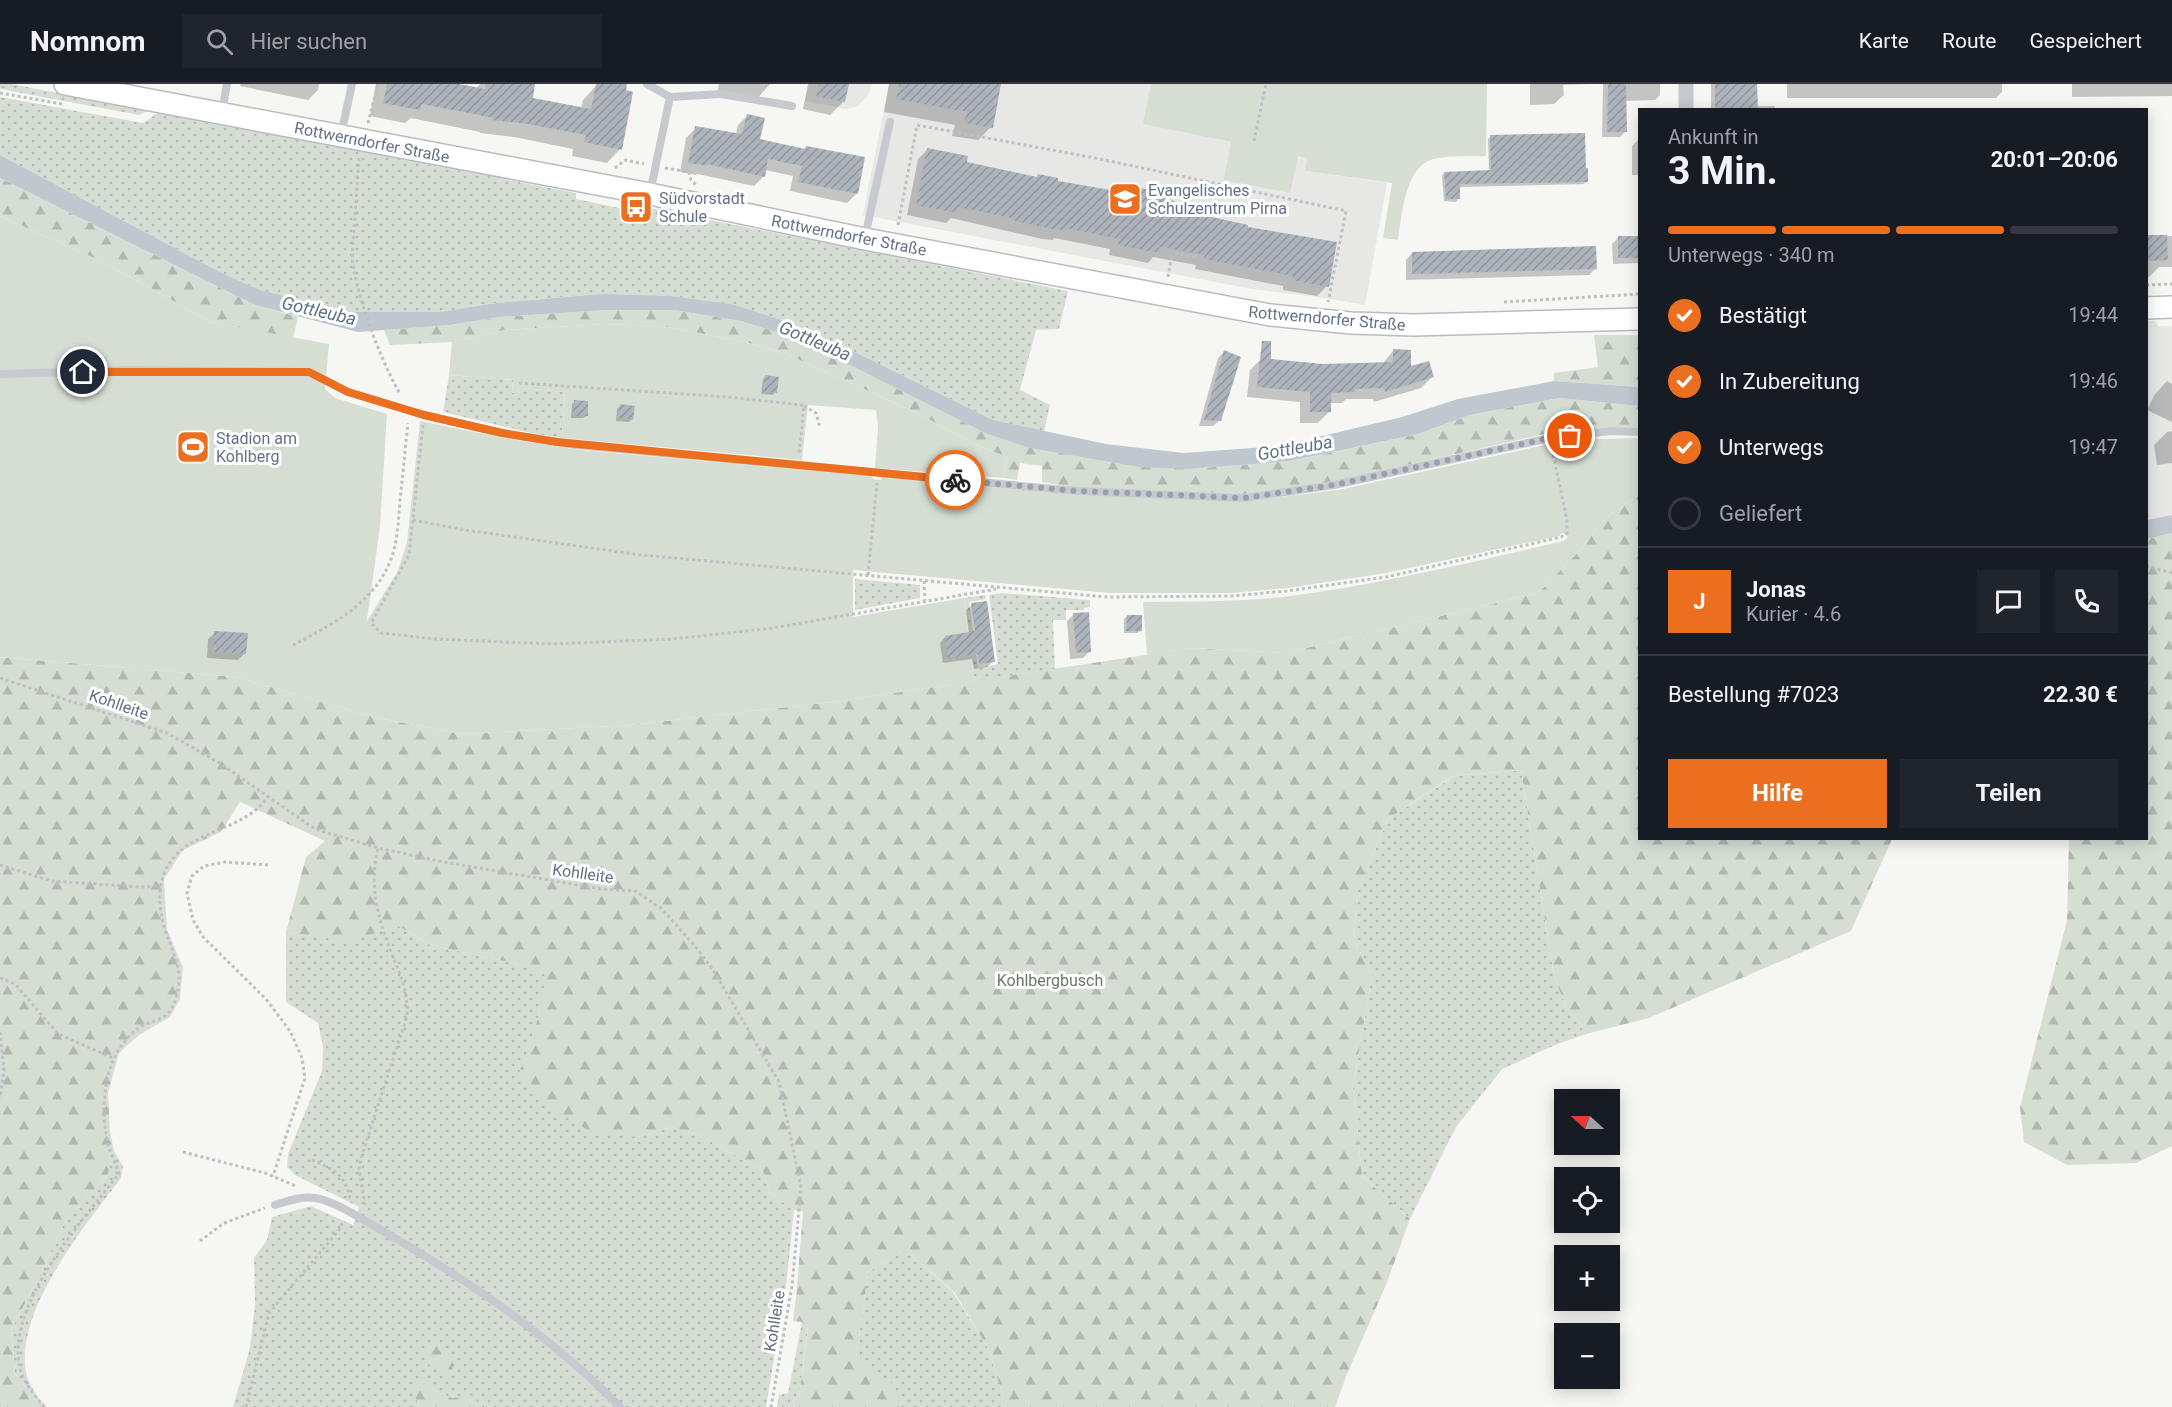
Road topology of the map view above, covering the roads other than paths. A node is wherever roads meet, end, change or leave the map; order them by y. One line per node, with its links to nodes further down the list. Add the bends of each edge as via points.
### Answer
1 (65, 84): 9 (main road, Rottwerndorfer Straße)
2 (227, 84): 9 (lane)
3 (352, 84): 11 (lane)
4 (647, 84): 6 (lane)
5 (1686, 84): 8 (street)
6 (670, 97): 7 (lane, via 721,94); 12 (lane)
7 (792, 106)
8 (1686, 108)
9 (222, 114): 11 (main road, Rottwerndorfer Straße)
10 (890, 122): 13 (lane)
11 (356, 134): 12 (main road, Rottwerndorfer Straße)
12 (650, 194): 13 (main road, Rottwerndorfer Straße)
13 (865, 239): 16 (main road, Rottwerndorfer Straße, via 1270,315 1414,325)
14 (2172, 307): 15 (main road)
15 (2148, 308)
16 (1638, 319)
17 (0, 374): 18 (lane, via 125,370 309,372 348,392 424,415 576,445 1077,491 1244,498 1334,485 1550,438)
18 (1638, 432)
19 (275, 1205): 20 (lane, via 298,1198 316,1198 362,1219 466,1282 570,1361)
20 (620, 1407)

